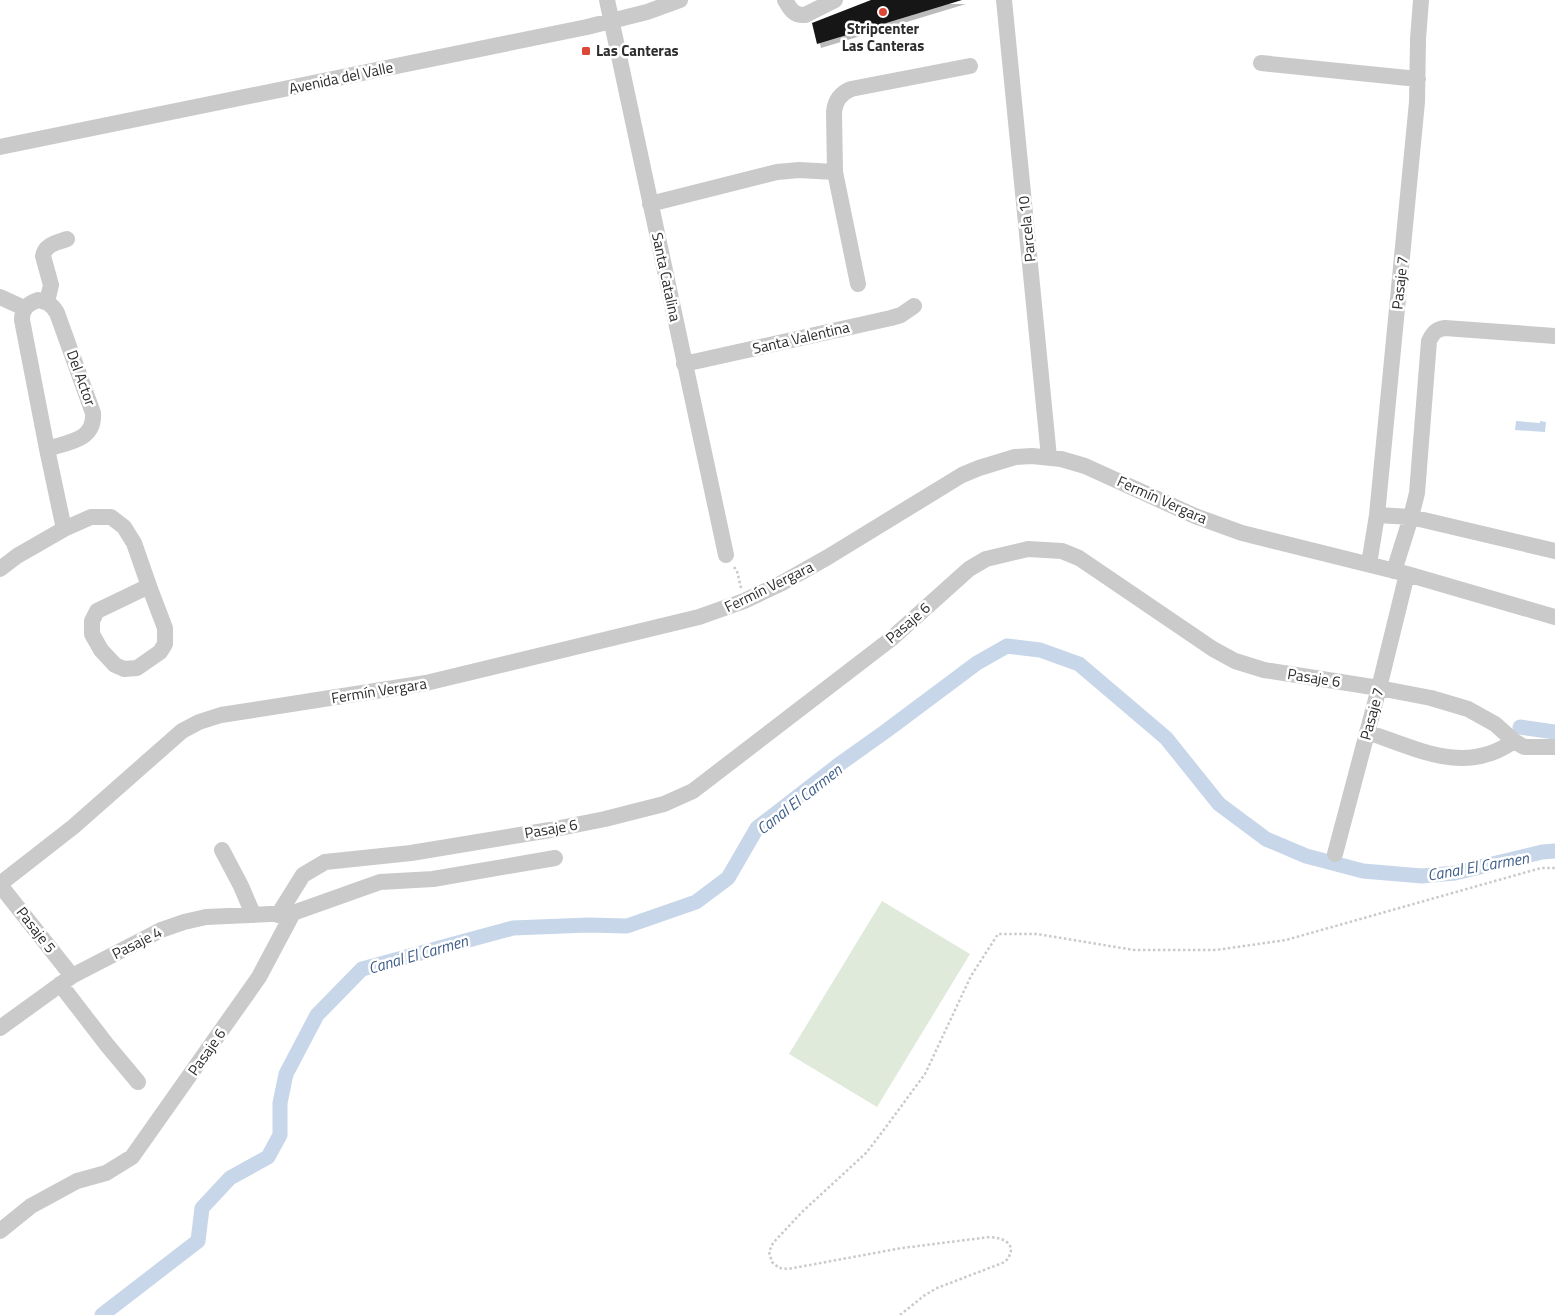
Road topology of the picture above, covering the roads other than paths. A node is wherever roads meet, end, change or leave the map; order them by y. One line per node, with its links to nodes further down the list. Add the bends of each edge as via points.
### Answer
1 (607, 0): 7 (street, Santa Catalina)
2 (680, 0): 7 (street, Avenida del Valle)
3 (785, 0): 4 (street, via 792,12 800,15)
4 (835, 0)
5 (1004, 0): 23 (street, Parcela 10)
6 (1421, 0): 10 (street, Pasaje 7)
7 (612, 21): 11 (street, Avenida del Valle); 13 (street, Santa Catalina)
8 (1261, 63): 10 (street)
9 (970, 66): 12 (street, via 851,89 842,94 834,112)
10 (1418, 79): 24 (street, Pasaje 7)
11 (0, 147)
12 (835, 172): 13 (street, via 777,172); 15 (street)
13 (650, 204): 21 (street, Santa Catalina)
14 (67, 239): 17 (street, via 46,247 44,252 51,285)
15 (858, 284)
16 (0, 296): 19 (street)
17 (46, 302): 19 (street, via 38,300); 22 (street, Del Actor, via 57,313 94,414 90,432)
18 (914, 306): 21 (street, Santa Valentina, via 891,318)
19 (24, 308): 22 (street, via 22,320)
20 (1555, 336): 25 (street, Pasaje 7, via 1445,328 1435,331 1430,341)
21 (684, 364): 28 (street, Santa Catalina)
22 (47, 449): 26 (street)
23 (1049, 457): 31 (street, Fermín Vergara, via 1085,466 1195,516 1242,532); 43 (street, Fermín Vergara, via 1015,458 962,475 770,590 722,610 426,684 221,715 199,722 174,737 73,827)
24 (1377, 515): 25 (street); 31 (street, Pasaje 7)
25 (1411, 517): 27 (street); 33 (street, Pasaje 7)
26 (64, 528): 29 (street); 34 (street, via 91,517 111,517 124,527 134,543)
27 (1555, 551)
28 (726, 555)
29 (17, 556): 30 (street); 32 (street)
30 (0, 558)
31 (1369, 564): 33 (street, Fermín Vergara)
32 (0, 569)
33 (1400, 572): 35 (street, Fermín Vergara); 36 (street, Pasaje 7)
34 (149, 586): 34 (street, via 97,611 92,621 92,634 100,650 124,669 138,668 160,652 165,644 166,628)
35 (1555, 617)
36 (1379, 688): 37 (street, Pasaje 7); 38 (street, Pasaje 6, via 1468,709 1495,724); 45 (street, Pasaje 6, via 1264,670 1235,661 1079,558 1062,551 1028,549 986,559 969,569 891,639 693,791 664,804 560,828 411,853 325,862 303,875)
37 (1367, 732): 38 (street, via 1438,756 1462,759 1486,756); 41 (street, Pasaje 7)
38 (1514, 741): 39 (street, Pasaje 6, via 1524,747)
39 (1555, 747)
40 (222, 850): 44 (street)
41 (1335, 854)
42 (555, 858): 45 (street, Pasaje 6, via 433,879 380,882)
43 (0, 885): 46 (street, Pasaje 5)
44 (253, 914): 45 (street, Pasaje 4); 46 (street, Pasaje 4, via 206,917 161,930)
45 (285, 914): 49 (street, Pasaje 6, via 259,977 132,1157 106,1173 77,1181 31,1206)
46 (66, 980): 47 (street, Pasaje 4); 48 (street, Pasaje 5, via 107,1045)
47 (0, 1028)
48 (138, 1082)
49 (0, 1231)

